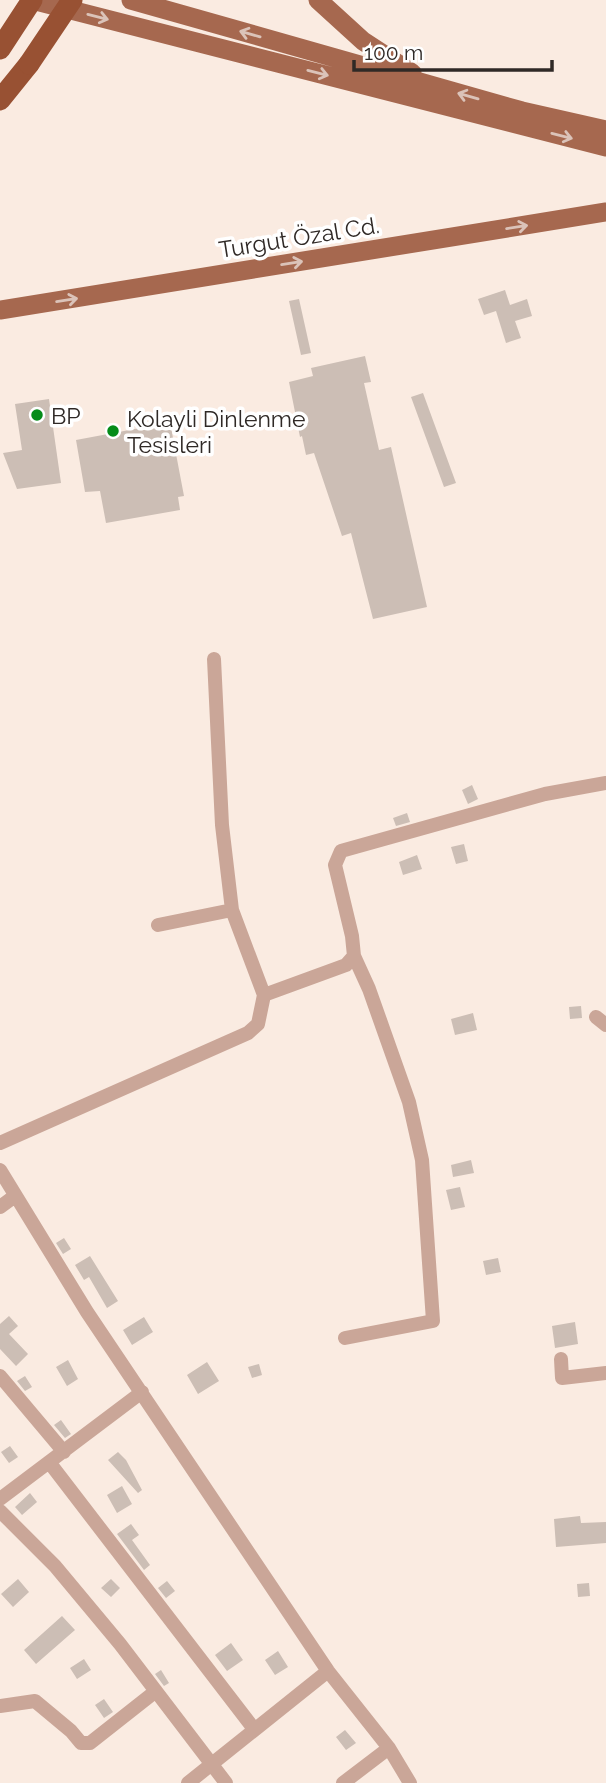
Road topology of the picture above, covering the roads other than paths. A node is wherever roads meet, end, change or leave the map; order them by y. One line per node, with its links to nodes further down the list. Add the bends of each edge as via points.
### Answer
1 (32, 0): 5 (highway, bridge); 9 (main road, one-way to 9)
2 (72, 0): 7 (highway, bridge)
3 (131, 0): 6 (main road, one-way to 3)
4 (318, 0): 6 (main road, via 363,41)
5 (0, 49)
6 (427, 84): 8 (main road, one-way to 6)
7 (0, 100)
8 (606, 130)
9 (606, 147)
10 (606, 212): 11 (main road, Turgut Özal Cd., one-way to 10)
11 (0, 310)
12 (214, 659): 14 (street, via 222,825)
13 (606, 783): 16 (street, via 545,794 341,851 335,865)
14 (232, 910): 15 (street); 17 (street)
15 (158, 925)
16 (354, 956): 17 (street, via 346,965); 22 (street, via 409,1102 422,1160 433,1321)
17 (264, 995): 18 (street, via 258,1024 248,1033)
18 (0, 1143)
19 (0, 1170): 20 (street)
20 (15, 1196): 21 (street); 26 (street)
21 (0, 1207)
22 (345, 1338)
23 (561, 1359): 24 (street, via 562,1378)
24 (606, 1373)
25 (0, 1376): 27 (street)
26 (142, 1392): 27 (street); 31 (street)
27 (64, 1452): 28 (street)
28 (49, 1462): 29 (street); 34 (street)
29 (0, 1499)
30 (0, 1511): 32 (street, via 55,1566)
31 (328, 1671): 34 (street); 35 (street)
32 (156, 1691): 33 (street, via 90,1743 81,1743 35,1702); 36 (street)
33 (0, 1706)
34 (254, 1729): 36 (street)
35 (389, 1748): 39 (street); 40 (street)
36 (211, 1763): 37 (street); 38 (street)
37 (188, 1783)
38 (226, 1783)
39 (343, 1783)
40 (410, 1783)

